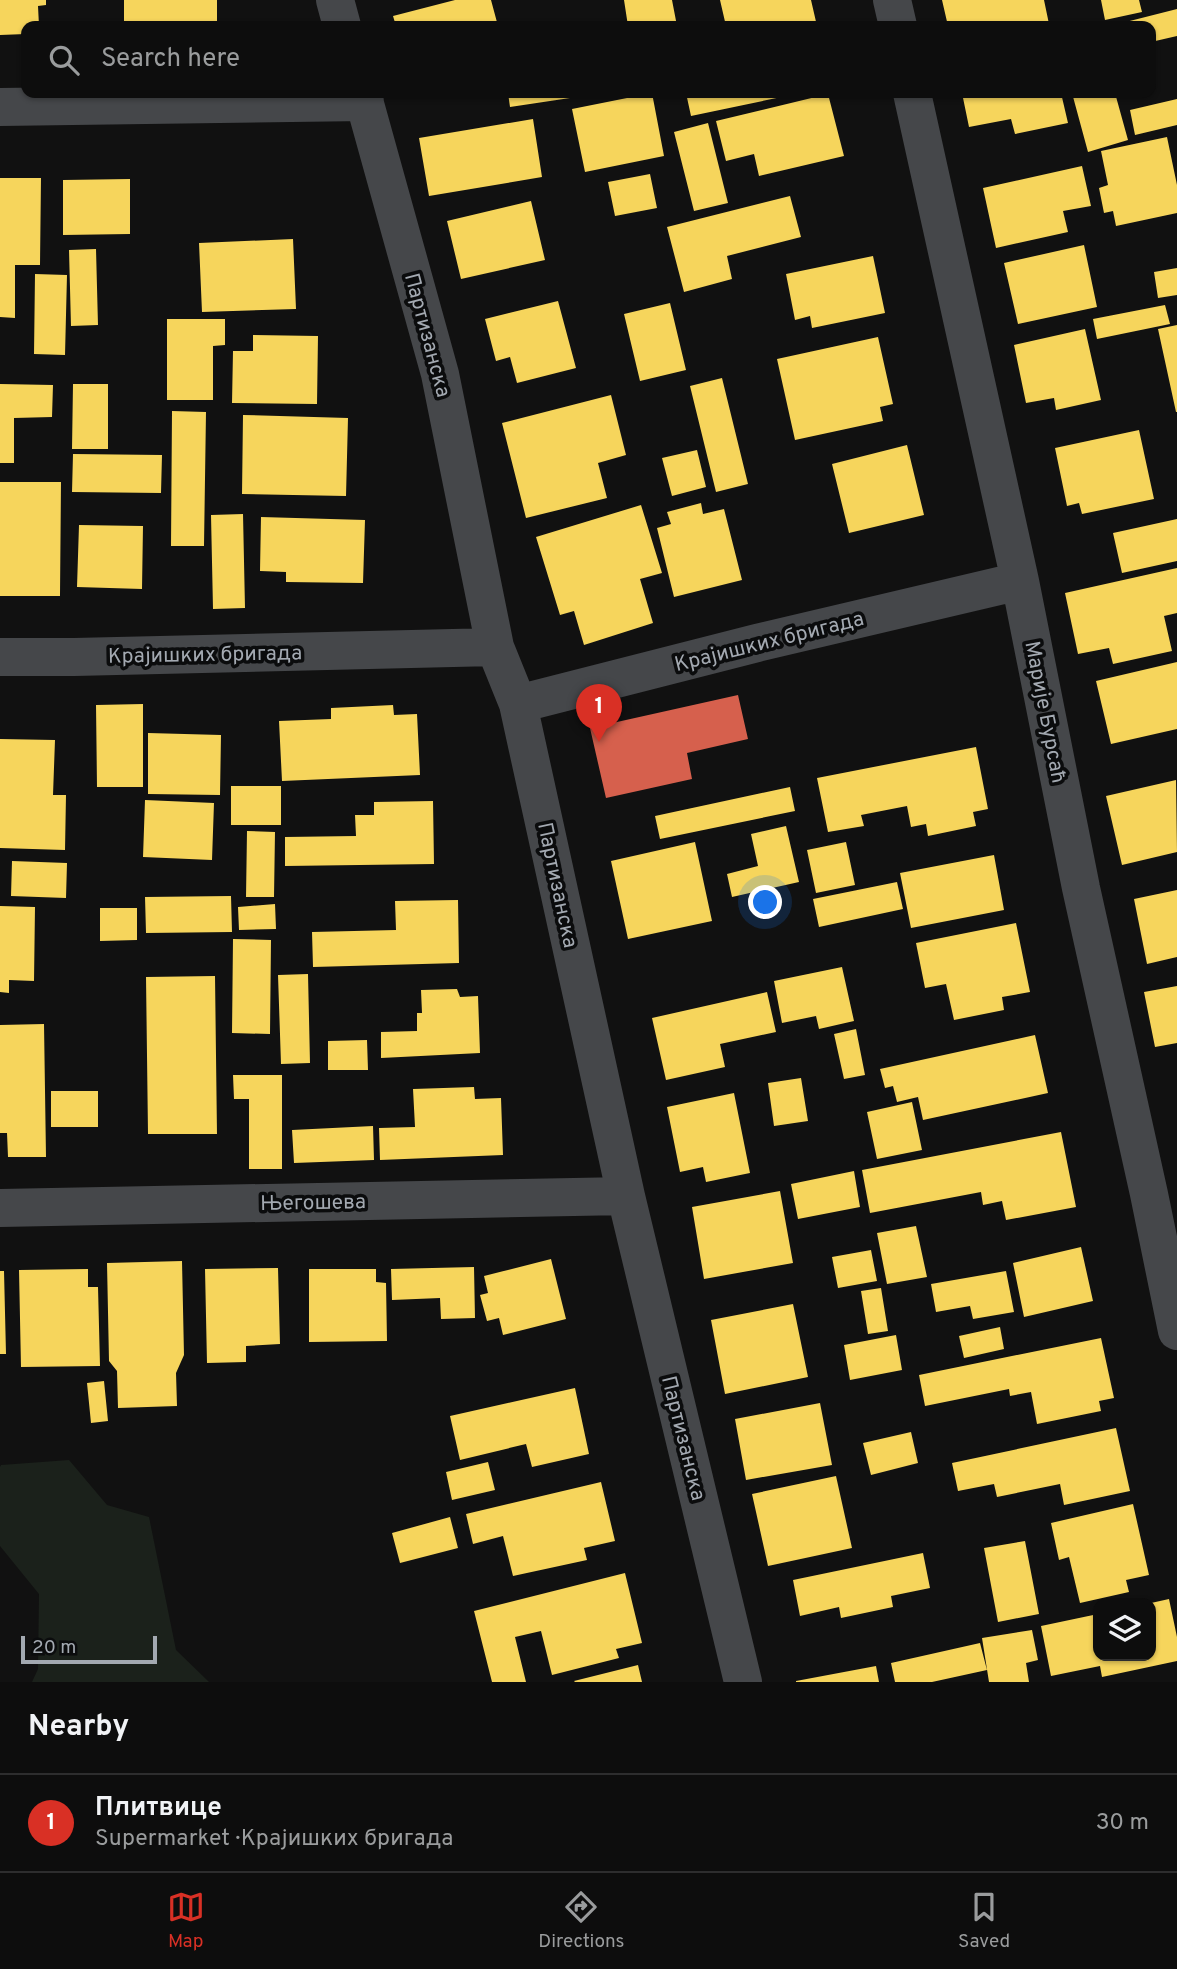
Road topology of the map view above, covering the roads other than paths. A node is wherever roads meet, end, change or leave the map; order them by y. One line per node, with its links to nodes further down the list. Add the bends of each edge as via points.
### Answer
1 (335, 0): 3 (street)
2 (892, 0): 4 (street)
3 (341, 21)
4 (897, 21)
5 (327, 98): 8 (street)
6 (363, 98): 10 (street, Партизанска, via 440,374)
7 (913, 98): 9 (street, Марије Бурсаћ)
8 (0, 107)
9 (1020, 581): 12 (street, Крајишких бригада); 15 (street, Марије Бурсаћ)
10 (495, 647): 11 (street, Крајишких бригада); 12 (street, Партизанска)
11 (0, 657)
12 (518, 704): 13 (street, Партизанска)
13 (626, 1196): 14 (street, Његошева); 16 (street, Партизанска)
14 (0, 1208)
15 (1177, 1331)
16 (743, 1682)

